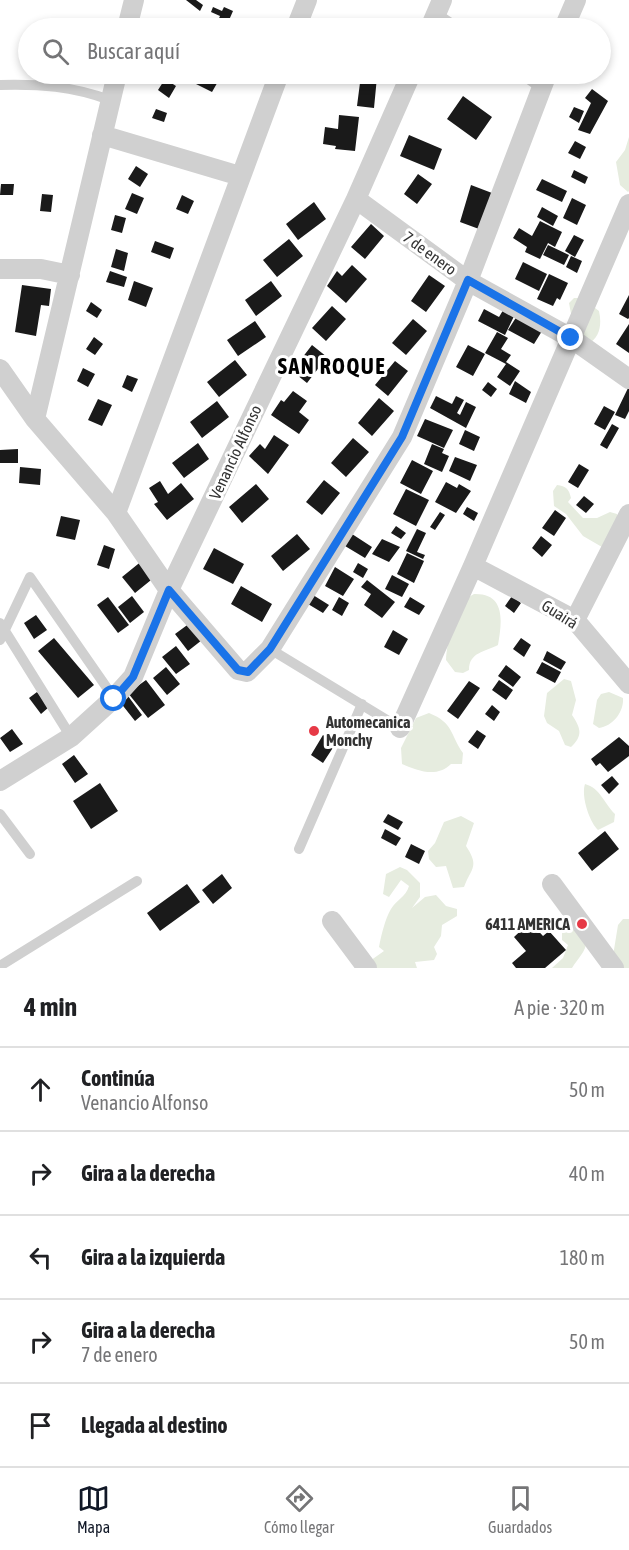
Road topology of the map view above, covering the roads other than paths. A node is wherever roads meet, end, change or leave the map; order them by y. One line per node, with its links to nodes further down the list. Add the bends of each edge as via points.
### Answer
1 (134, 0): 4 (street)
2 (307, 0): 5 (street)
3 (576, 0): 6 (street)
4 (130, 18)
5 (300, 18)
6 (568, 18)
7 (114, 84): 12 (street)
8 (275, 84): 14 (street)
9 (407, 84): 15 (street, Venancio Alfonso)
10 (543, 84): 19 (street)
11 (0, 85): 12 (lane, via 46,84)
12 (110, 99): 13 (street)
13 (102, 135): 14 (street); 18 (street)
14 (240, 176): 24 (street)
15 (356, 199): 19 (street, 7 de enero); 27 (street, Venancio Alfonso)
16 (629, 204): 20 (street)
17 (0, 269): 18 (street, via 41,269)
18 (70, 275): 23 (street)
19 (468, 280): 20 (street, 7 de enero); 30 (street, via 402,437)
20 (571, 338): 22 (street, 7 de enero); 26 (street)
21 (0, 369): 23 (street)
22 (629, 379)
23 (35, 419): 24 (street)
24 (117, 513): 27 (street)
25 (629, 514): 28 (street)
26 (474, 566): 28 (street, Guairá); 34 (street)
27 (169, 590): 30 (street, via 238,670 248,672); 32 (street, Venancio Alfonso, via 133,677)
28 (575, 620): 31 (street, Guairá)
29 (2, 630): 32 (lane, via 30,577); 35 (lane)
30 (270, 649): 33 (lane)
31 (629, 684)
32 (114, 699): 35 (street, Venancio Alfonso)
33 (362, 704): 34 (lane); 38 (lane)
34 (400, 728)
35 (71, 738): 36 (street, Venancio Alfonso)
36 (0, 781)
37 (0, 814): 39 (lane)
38 (299, 849)
39 (30, 854)
40 (137, 881): 43 (lane)
41 (552, 884): 45 (street)
42 (332, 921): 44 (street)
43 (0, 966)
44 (367, 968)
45 (614, 968)

